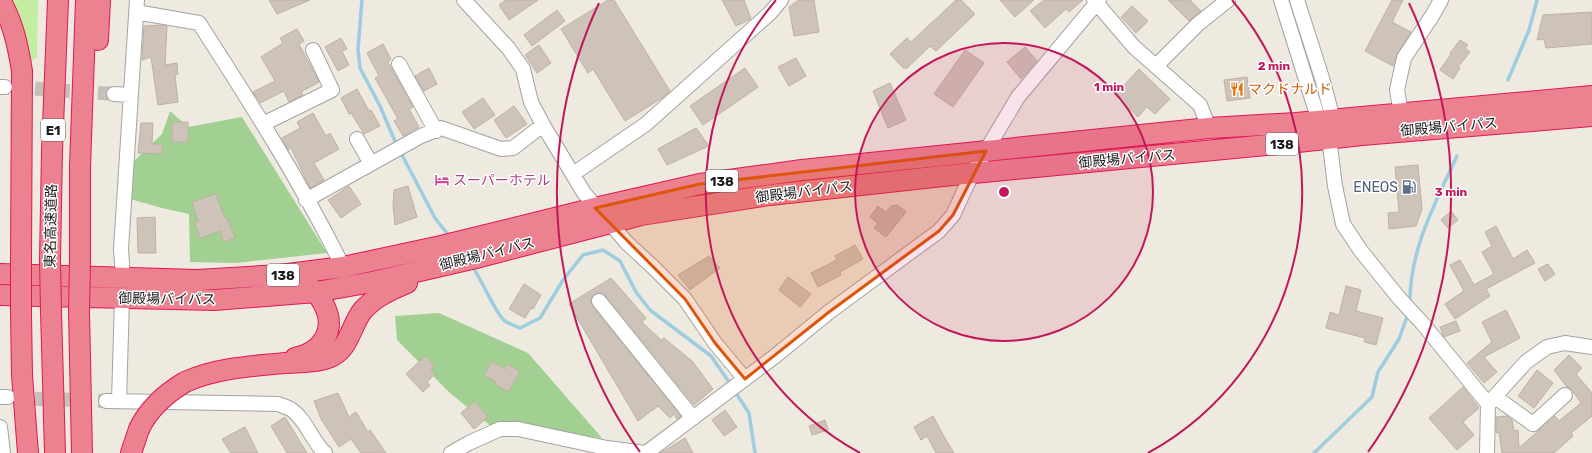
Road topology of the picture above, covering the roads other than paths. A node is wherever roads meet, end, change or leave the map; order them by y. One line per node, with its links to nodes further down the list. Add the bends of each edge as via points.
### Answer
1 (0, 0): 53 (highway, bridge, via 13,28 22,71 21,314 22,375)
2 (58, 0): 54 (highway, 東名高速道路 / E1, bridge, via 50,260)
3 (86, 0): 29 (highway, 東名高速道路 / E1)
4 (100, 0): 29 (highway, via 93,142)
5 (464, 0): 22 (street, via 509,48 523,70 531,102)
6 (780, 0): 30 (street, via 770,13 646,124)
7 (1228, 0): 15 (street, via 1198,24)
8 (1281, 0): 23 (street)
9 (1297, 0): 23 (street, via 1322,78)
10 (1441, 0): 19 (street, via 1404,58 1397,90)
11 (1096, 1): 15 (street, via 1134,48); 27 (street, via 1018,97)
12 (136, 6): 17 (street); 21 (street, via 199,23)
13 (313, 50): 21 (street, via 332,90)
14 (398, 64): 25 (street)
15 (1156, 66): 24 (street, via 1200,105)
16 (114, 94): 17 (street)
17 (130, 95): 38 (street, via 121,250)
18 (1592, 96): 19 (highway, 御殿場バイパス / 138)
19 (1400, 113): 23 (highway, 御殿場バイパス / 138)
20 (1592, 116): 23 (highway, 御殿場バイパス / 138)
21 (263, 124): 32 (street)
22 (543, 125): 25 (street, via 513,148 501,149 442,128); 30 (street)
23 (1327, 126): 24 (highway, 御殿場バイパス / 138); 31 (highway, 御殿場バイパス / 138); 48 (street, via 1343,224 1399,298)
24 (1209, 128): 27 (highway, 御殿場バイパス / 138)
25 (436, 131): 28 (street, via 421,136)
26 (357, 139): 28 (street)
27 (986, 151): 31 (street); 33 (highway, 御殿場バイパス / 138, via 802,170 716,182)
28 (371, 164): 32 (street)
29 (80, 167): 55 (highway, 東名高速道路 / E1, bridge, via 79,312)
30 (573, 174): 33 (street)
31 (972, 174): 34 (highway, 御殿場バイパス / 138, via 770,195 641,215); 46 (street, via 953,215 939,231)
32 (306, 200): 36 (street)
33 (595, 208): 34 (street); 36 (highway, 御殿場バイパス / 138)
34 (610, 223): 35 (highway, 御殿場バイパス / 138); 46 (street, via 685,299 715,343)
35 (452, 263): 40 (highway, 御殿場バイパス / 138); 45 (highway, via 375,299 362,312 347,342 336,354 322,360)
36 (343, 267): 39 (highway, 御殿場バイパス / 138, via 280,275)
37 (0, 274): 38 (highway, 御殿場バイパス / 138)
38 (123, 278): 39 (highway, 御殿場バイパス / 138)
39 (197, 280): 40 (highway, via 248,285 297,283 311,287)
40 (316, 292): 42 (highway, 御殿場バイパス / 138, via 214,300); 45 (highway, via 330,320 323,342 306,354)
41 (0, 295): 42 (highway, 御殿場バイパス / 138)
42 (122, 298): 57 (street, via 112,401 278,404 300,416 319,448)
43 (599, 301): 49 (street)
44 (1592, 347): 48 (street, via 1565,343 1547,347 1526,362)
45 (267, 365): 56 (highway, bridge, via 212,372 184,382 151,408 139,429)
46 (745, 378): 49 (street)
47 (1565, 395): 48 (street, via 1533,424)
48 (1492, 401): 60 (street)
49 (693, 418): 59 (street)
50 (0, 428): 52 (street)
51 (628, 452): 58 (street, via 518,429 500,429); 59 (street)
52 (3, 453)
53 (28, 453)
54 (55, 453)
55 (82, 453)
56 (131, 453)
57 (325, 453)
58 (452, 453)
59 (646, 453)
60 (1487, 453)

